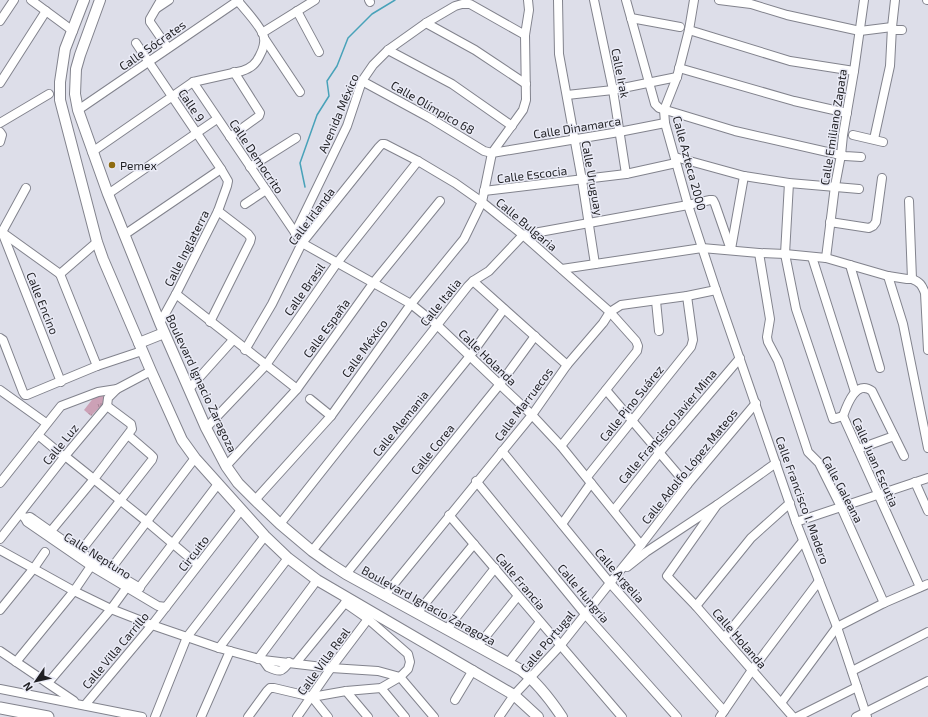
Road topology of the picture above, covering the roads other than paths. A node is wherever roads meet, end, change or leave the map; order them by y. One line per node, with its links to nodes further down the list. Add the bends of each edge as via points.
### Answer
1 (14, 0): 22 (street)
2 (32, 0): 19 (street)
3 (84, 0): 28 (main road)
4 (100, 0): 51 (main road, Boulevard Ignacio Zaragoza, via 76,69 75,94)
5 (161, 0): 18 (street)
6 (169, 0): 18 (street)
7 (238, 0): 30 (street); 33 (street, Calle Sócrates)
8 (315, 0): 20 (street)
9 (528, 0): 31 (street)
10 (558, 0): 49 (street, Calle Uruguay, via 559,54)
11 (594, 0): 46 (street, Calle Irak)
12 (626, 0): 21 (street, Calle Azteca 2000)
13 (694, 0): 26 (street)
14 (719, 0): 17 (street)
15 (864, 0): 29 (street, Calle Emiliano Zapata)
16 (895, 0): 25 (street)
17 (752, 2): 29 (street, via 787,15)
18 (155, 9): 33 (street, via 150,22)
19 (46, 11): 28 (street); 43 (street)
20 (297, 11): 30 (street); 35 (street)
21 (631, 18): 24 (street); 45 (street, Calle Azteca 2000)
22 (0, 20)
23 (426, 23): 31 (street, Avenida México, via 455,6 470,4); 34 (street, Avenida México); 44 (street, via 475,50)
24 (680, 27)
25 (892, 27): 27 (street, via 894,30); 29 (street); 64 (street, via 890,66)
26 (689, 30): 37 (street); 38 (street, via 790,61)
27 (902, 30)
28 (73, 31): 99 (main road, via 65,49 60,100)
29 (860, 31): 38 (street, Calle Emiliano Zapata)
30 (263, 35): 39 (street, via 262,52 255,64); 47 (street)
31 (525, 35): 44 (street)
32 (136, 43): 36 (street, Calle 9)
33 (168, 48): 36 (street, Calle Sócrates)
34 (388, 50): 41 (street, Avenida México, via 373,64); 57 (street, via 452,84)
35 (319, 52)
36 (149, 62): 50 (street, Calle 9); 51 (street, Calle Sócrates)
37 (679, 68): 40 (street); 53 (street, via 794,101)
38 (854, 71): 53 (street, Calle Emiliano Zapata)
39 (234, 72): 42 (street); 61 (street, via 260,113)
40 (677, 77): 45 (street); 52 (street)
41 (362, 81): 68 (street, Calle Olímpico 68, via 484,151); 96 (street, Avenida México, via 347,126)
42 (193, 82): 50 (street); 54 (street, Calle Democrito)
43 (0, 83)
44 (526, 84): 57 (street, via 523,110)
45 (650, 84): 46 (street); 52 (street, Calle Azteca 2000, via 655,104)
46 (613, 90): 49 (street); 58 (street, Calle Irak)
47 (300, 92)
48 (49, 94): 55 (street)
49 (567, 95): 63 (street, Calle Uruguay)
50 (172, 96): 59 (street, Calle 9); 67 (street)
51 (78, 110): 67 (main road, Boulevard Ignacio Zaragoza)
52 (664, 110): 56 (street, Calle Azteca 2000); 69 (street, via 736,131)
53 (847, 113): 69 (street, Calle Emiliano Zapata)
54 (217, 119): 59 (street); 61 (street, Calle Democrito)
55 (0, 123)
56 (665, 123): 58 (street, Calle Dinamarca); 71 (street, Calle Azteca 2000)
57 (512, 126): 68 (street)
58 (619, 132): 63 (street, Calle Dinamarca); 75 (street, Calle Irak)
59 (196, 133): 74 (street, Calle 9); 86 (street)
60 (853, 135): 64 (street)
61 (230, 137): 73 (street, Calle Democrito)
62 (296, 138): 73 (street)
63 (574, 139): 68 (street, Calle Dinamarca); 78 (street, Calle Uruguay)
64 (874, 139): 65 (street)
65 (883, 142)
66 (382, 144): 72 (street, Calle Bulgaria); 100 (street, Calle Irlanda)
67 (92, 152): 86 (main road, Boulevard Ignacio Zaragoza)
68 (492, 153): 85 (street)
69 (841, 155): 70 (street); 81 (street, Calle Emiliano Zapata)
70 (861, 157)
71 (675, 160): 75 (street, Calle Escocia); 76 (street); 91 (street, Calle Azteca 2000)
72 (418, 161): 89 (street, Calle Bulgaria); 107 (street, Calle Brasil)
73 (250, 167): 84 (street, Calle Democrito)
74 (221, 169): 79 (street, Calle 9); 97 (street)
75 (626, 174): 78 (street, Calle Escocia)
76 (744, 176): 80 (street); 102 (street)
77 (882, 178): 93 (street, via 874,226 869,228)
78 (582, 180): 85 (street, Calle Escocia); 94 (street, Calle Uruguay)
79 (228, 181): 92 (street, Calle Inglaterra)
80 (789, 183): 81 (street); 104 (street)
81 (835, 186): 83 (street); 93 (street, Calle Emiliano Zapata)
82 (26, 188): 95 (street)
83 (859, 189)
84 (266, 190): 90 (street); 96 (street, Calle Democrito)
85 (484, 191): 89 (street)
86 (108, 194): 97 (main road, Boulevard Ignacio Zaragoza)
87 (909, 200): 113 (street)
88 (440, 201): 115 (street, Calle España)
89 (482, 202): 98 (street, Calle Bulgaria); 120 (street, Calle México, via 464,239)
90 (246, 204)
91 (688, 205): 94 (street); 101 (street, Calle Azteca 2000); 102 (street, via 713,200)
92 (218, 211): 117 (street, Calle Inglaterra); 123 (street, via 251,238)
93 (830, 222): 106 (street, Calle Emiliano Zapata)
94 (589, 223): 98 (street); 108 (street, Calle Uruguay)
95 (2, 232): 111 (street); 141 (street, Calle Encino)
96 (295, 233): 100 (street, Calle Democrito)
97 (124, 235): 124 (main road, Boulevard Ignacio Zaragoza)
98 (523, 235): 110 (street, Calle Bulgaria); 114 (street, Calle Italia, via 489,271)
99 (97, 242): 111 (street); 131 (main road)
100 (302, 243): 107 (street, Calle Holanda); 132 (street, Calle Irlanda, via 272,304)
101 (702, 248): 102 (street); 108 (street); 116 (street, Calle Azteca 2000)
102 (730, 250): 103 (street)
103 (759, 253): 104 (street); 184 (street, Calle Galeana, via 770,319 768,342 778,361 808,452 819,464)
104 (785, 254): 105 (street); 154 (street, Calle Juan Escutia, via 796,309 833,419)
105 (812, 257): 106 (street); 148 (street)
106 (826, 258): 109 (street)
107 (337, 263): 115 (street, Calle Holanda); 136 (street, Calle Brasil)
108 (595, 264): 110 (street)
109 (850, 265): 112 (street); 139 (street)
110 (562, 269): 122 (street, Calle Bulgaria)
111 (60, 274): 137 (street)
112 (888, 276): 113 (street); 162 (street, via 903,324)
113 (911, 279): 133 (street, via 922,285 925,293)
114 (473, 281): 121 (street); 125 (street, Calle Italia)
115 (374, 282): 120 (street, Calle Holanda); 145 (street, Calle España)
116 (716, 290): 118 (street); 135 (street, Calle Francisco I. Madero)
117 (176, 294): 123 (street); 124 (street, Calle Inglaterra)
118 (687, 296): 119 (street); 155 (street, Calle Pino Suárez, via 693,344)
119 (656, 300): 122 (street, via 621,305); 126 (street)
120 (411, 304): 125 (street, Calle Holanda); 153 (street, Calle México)
121 (504, 309): 128 (street); 134 (street, Calle Alemania)
122 (610, 312): 138 (street, Calle Marruecos); 146 (street, Calle Bulgaria, via 638,346 637,351)
123 (210, 322): 130 (street)
124 (160, 324): 127 (main road, Boulevard Ignacio Zaragoza)
125 (437, 325): 134 (street, Calle Holanda); 192 (street, Calle Italia)
126 (660, 331)
127 (164, 333): 131 (main road); 144 (main road, Boulevard Ignacio Zaragoza)
128 (535, 336): 138 (street); 142 (street, Calle Corea)
129 (1, 337): 141 (street, via 24,395)
130 (233, 340): 132 (street); 144 (street)
131 (140, 347): 137 (street); 140 (main road)
132 (245, 350): 136 (street)
133 (928, 350)
134 (470, 356): 142 (street, Calle Holanda); 202 (street, Calle Alemania)
135 (740, 358): 150 (street, Calle Francisco I. Madero); 165 (street, Calle Francisco Javier Mina)
136 (266, 365): 145 (street); 157 (street, Calle Brasil)
137 (97, 366): 141 (street)
138 (567, 366): 152 (street, Calle Marruecos)
139 (880, 368)
140 (150, 371): 143 (street); 168 (main road, via 182,440)
141 (61, 382)
142 (500, 384): 152 (street, Calle Holanda); 211 (street, Calle Corea)
143 (117, 389): 151 (street, Calle Luz, via 108,398); 156 (street, via 98,392 65,404 58,408)
144 (189, 389): 157 (main road, Boulevard Ignacio Zaragoza)
145 (297, 389): 170 (street, Calle España)
146 (606, 390): 155 (street); 161 (street)
147 (0, 391): 156 (street)
148 (854, 392): 154 (street); 160 (street, via 863,388 872,391)
149 (310, 400): 153 (street)
150 (756, 403): 169 (street, Calle Francisco I. Madero); 178 (street, Calle Adolfo López Mateos)
151 (107, 406): 159 (street, via 133,426); 166 (street, Calle Luz)
152 (532, 415): 161 (street, Calle Holanda); 163 (street, Calle Marruecos)
153 (331, 416): 181 (street, Calle México)
154 (843, 416): 164 (street, Calle Juan Escutia)
155 (632, 420): 165 (street); 173 (street, Calle Pino Suárez)
156 (46, 423): 158 (street)
157 (206, 428): 170 (main road, Boulevard Ignacio Zaragoza)
158 (38, 435): 166 (street); 176 (street)
159 (128, 435): 172 (street); 180 (street, via 153,457)
160 (894, 436): 164 (street); 167 (street)
161 (561, 446): 173 (street, Calle Holanda)
162 (928, 448)
163 (502, 450): 174 (street, Calle Marruecos); 193 (street, Calle Argelia)
164 (858, 450): 179 (street, Calle Juan Escutia)
165 (660, 452): 178 (street); 186 (street, Calle Francisco Javier Mina)
166 (63, 456): 172 (street); 189 (street, Calle Luz)
167 (904, 456)
168 (195, 458): 177 (main road); 190 (street)
169 (776, 463): 182 (street, Calle Francisco I. Madero); 183 (street)
170 (226, 466): 181 (main road, Boulevard Ignacio Zaragoza)
171 (928, 478): 175 (street)
172 (94, 479): 180 (street); 194 (street)
173 (589, 480): 186 (street, Calle Holanda); 193 (street, Calle Pino Suárez)
174 (476, 482): 188 (street, Calle Marruecos); 228 (street, Calle Hungria)
175 (915, 482): 179 (street); 187 (street)
176 (0, 483)
177 (218, 484): 185 (main road); 198 (street)
178 (687, 485): 200 (street, Calle Adolfo López Mateos)
179 (878, 494): 184 (street); 215 (street, Calle Juan Escutia)
180 (120, 500): 190 (street); 204 (street)
181 (255, 500): 192 (main road, Boulevard Ignacio Zaragoza)
182 (790, 503): 191 (street, Calle Francisco I. Madero); 223 (street, via 746,544)
183 (717, 505): 213 (street, via 646,552); 223 (street, Calle Holanda, via 667,576)
184 (841, 507): 191 (street); 222 (street, Calle Galeana)
185 (241, 510): 195 (main road); 206 (street, Circuito)
186 (614, 510): 200 (street, Calle Holanda)
187 (928, 511)
188 (449, 515): 199 (street, Calle Francia); 219 (street, Calle Marruecos)
189 (23, 516): 194 (street, Calle Neptuno, via 30,517); 196 (street, Calle Luz); 207 (street, Calle Neptuno, via 27,522)
190 (146, 521): 198 (street); 210 (street)
191 (796, 522): 197 (street, Calle Francisco I. Madero)
192 (280, 524): 202 (main road, Boulevard Ignacio Zaragoza)
193 (562, 524): 213 (street, Calle Argelia)
194 (51, 531): 204 (street, Calle Neptuno)
195 (265, 536): 205 (main road); 235 (street)
196 (0, 539)
197 (803, 541): 214 (street, Calle Francisco I. Madero); 236 (street)
198 (172, 544): 206 (street); 217 (street)
199 (474, 544): 209 (street, Calle Francia); 227 (street)
200 (641, 545): 213 (street, Calle Portugal)
201 (0, 550): 208 (street)
202 (312, 551): 211 (main road, Boulevard Ignacio Zaragoza)
203 (45, 552): 208 (street)
204 (80, 552): 210 (street, Calle Neptuno)
205 (288, 558): 212 (main road); 239 (street)
206 (198, 565): 224 (street, Circuito)
207 (91, 566): 216 (street, Calle Neptuno); 218 (street)
208 (34, 568): 218 (street); 226 (street)
209 (495, 568): 220 (street, Calle Francia); 233 (street)
210 (110, 570): 217 (street, Calle Neptuno)
211 (346, 574): 219 (main road, Boulevard Ignacio Zaragoza)
212 (317, 580): 221 (main road); 242 (street)
213 (611, 581): 228 (street, Calle Portugal); 264 (street, Calle Argelia)
214 (819, 581): 232 (street, Calle Francisco I. Madero); 248 (street)
215 (924, 585): 222 (street)
216 (127, 587): 224 (street, Calle Neptuno); 225 (street)
217 (139, 588): 224 (street, Calle Neptuno, via 160,602)
218 (74, 591): 225 (street); 243 (street)
219 (385, 595): 227 (main road, Boulevard Ignacio Zaragoza)
220 (518, 596): 230 (street, Calle Francia); 237 (street)
221 (346, 600): 229 (street); 245 (street); 247 (main road)
222 (884, 603): 232 (street)
223 (696, 606): 236 (street, Calle Holanda)
224 (164, 608): 231 (street, Calle Villa Carrillo)
225 (111, 609): 231 (street); 253 (street)
226 (0, 610)
227 (418, 612): 233 (main road, Boulevard Ignacio Zaragoza)
228 (585, 614): 238 (street, Calle Portugal); 281 (street, Calle Hungria)
229 (368, 619): 246 (street, Calle Villa Real); 250 (street, via 408,654 410,666)
230 (540, 622): 238 (street, Calle Francia); 244 (street)
231 (152, 625): 235 (street); 262 (street, Calle Villa Carrillo)
232 (837, 628): 249 (street, Calle Francisco I. Madero); 261 (street)
233 (447, 629): 237 (main road, Boulevard Ignacio Zaragoza)
234 (928, 632): 249 (street)
235 (187, 637): 239 (street); 269 (street)
236 (724, 638): 248 (street, Calle Holanda)
237 (478, 646): 244 (main road, Boulevard Ignacio Zaragoza)
238 (560, 646): 251 (street, Calle Portugal); 280 (street, Calle Francia)
239 (219, 648): 241 (street)
240 (0, 651): 243 (street)
241 (230, 651): 242 (street); 270 (street)
242 (261, 659): 245 (street)
243 (16, 662): 253 (street)
244 (508, 662): 251 (main road, Boulevard Ignacio Zaragoza)
245 (293, 663): 246 (street)
246 (331, 668): 250 (street, via 378,671); 259 (street, Calle Villa Real)
247 (473, 670): 258 (main road); 260 (street)
248 (752, 670): 261 (street, Calle Holanda); 264 (street)
249 (852, 671): 254 (street, Calle Francisco I. Madero)
250 (400, 677): 256 (street); 276 (street)
251 (532, 678): 258 (street, Calle Portugal); 279 (main road, Boulevard Ignacio Zaragoza)
252 (928, 681): 265 (street)
253 (48, 683): 262 (street)
254 (857, 687): 265 (street, Calle Francisco I. Madero); 266 (street)
255 (0, 688): 262 (street)
256 (381, 688): 257 (street); 275 (street)
257 (346, 692): 259 (street); 274 (street)
258 (514, 695): 277 (street, Calle Portugal); 278 (main road)
259 (312, 697): 271 (street, via 270,688); 272 (street, Calle Villa Real); 273 (street)
260 (455, 700)
261 (781, 703): 266 (street, Calle Holanda)
262 (81, 704): 268 (street)
263 (0, 708): 267 (highway)
264 (722, 714)
265 (866, 714): 282 (street)
266 (791, 716)
267 (48, 717)
268 (142, 717)
269 (155, 717)
270 (200, 717)
271 (248, 717)
272 (297, 717)
273 (328, 717)
274 (368, 717)
275 (405, 717)
276 (434, 717)
277 (499, 717)
278 (538, 717)
279 (562, 717)
280 (622, 717)
281 (676, 717)
282 (856, 717)

